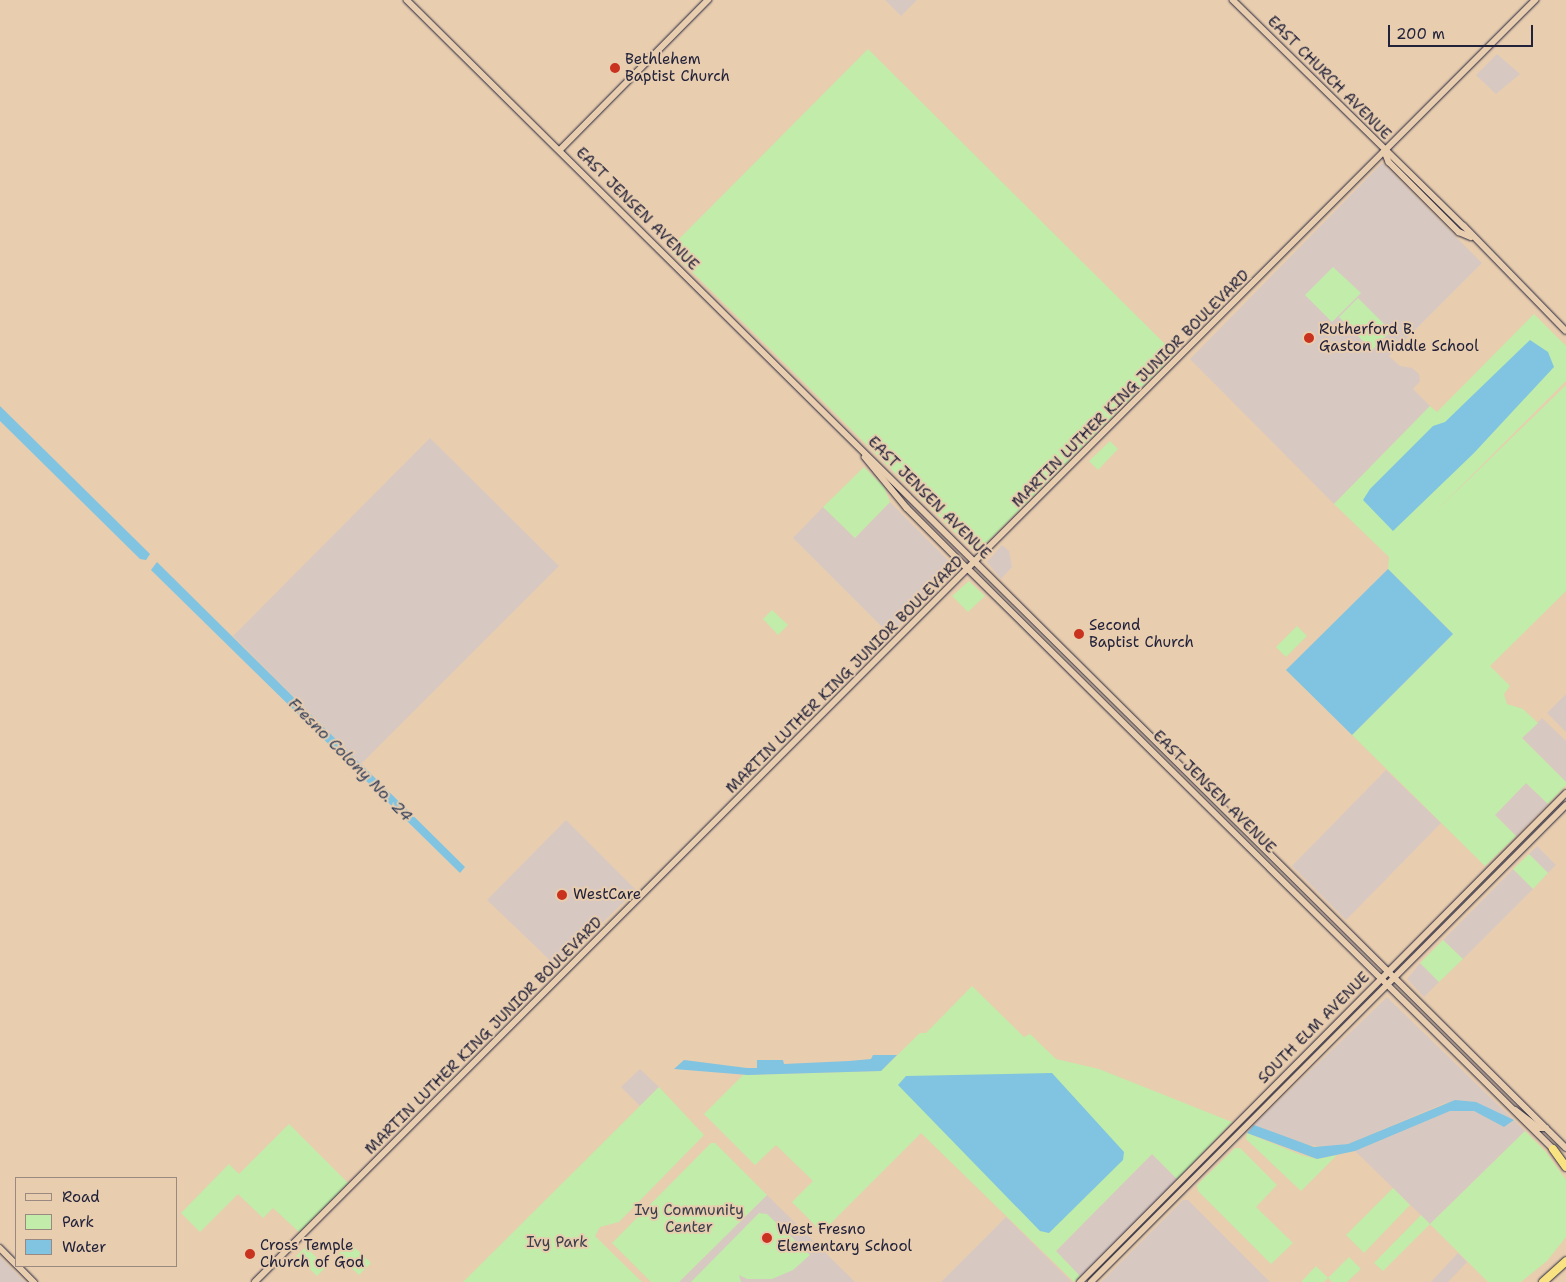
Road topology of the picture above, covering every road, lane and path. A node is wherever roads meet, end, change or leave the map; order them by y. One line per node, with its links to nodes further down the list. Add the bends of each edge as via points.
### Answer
1 (407, 0): 5 (street, EAST JENSEN AVENUE)
2 (708, 0): 5 (street)
3 (1234, 0): 6 (street, EAST CHURCH AVENUE)
4 (1535, 0): 6 (street, MARTIN LUTHER KING JUNIOR BOULEVARD)
5 (560, 150): 8 (street, EAST JENSEN AVENUE)
6 (1385, 152): 7 (street, EAST CHURCH AVENUE, via 1464,226 1471,237); 9 (street, MARTIN LUTHER KING JUNIOR BOULEVARD)
7 (1566, 331)
8 (849, 437): 9 (street, EAST JENSEN AVENUE); 10 (street, EAST JENSEN AVENUE, via 907,508)
9 (975, 562): 10 (street, MARTIN LUTHER KING JUNIOR BOULEVARD); 13 (main road, EAST JENSEN AVENUE)
10 (968, 569): 14 (main road, EAST JENSEN AVENUE); 30 (street, MARTIN LUTHER KING JUNIOR BOULEVARD)
11 (1566, 793): 13 (main road, SOUTH ELM AVENUE)
12 (1566, 805): 15 (main road, SOUTH ELM AVENUE)
13 (1388, 972): 14 (main road, SOUTH ELM AVENUE); 15 (main road, EAST JENSEN AVENUE)
14 (1381, 978): 16 (main road, EAST JENSEN AVENUE); 31 (main road, SOUTH ELM AVENUE)
15 (1394, 978): 16 (main road, SOUTH ELM AVENUE); 18 (main road, EAST JENSEN AVENUE)
16 (1388, 984): 17 (main road, EAST JENSEN AVENUE); 32 (main road, SOUTH ELM AVENUE)
17 (1463, 1060): 18 (main road, via 1473,1062); 19 (main road, EAST JENSEN AVENUE)
18 (1495, 1078): 20 (main road, EAST JENSEN AVENUE)
19 (1514, 1110): 20 (main road, via 1523,1113 1539,1128); 22 (main road, EAST JENSEN AVENUE)
20 (1546, 1128): 21 (main road, EAST JENSEN AVENUE)
21 (1566, 1148)
22 (1553, 1149): 23 (main road, EAST JENSEN AVENUE); 24 (highway)
23 (1566, 1162)
24 (1566, 1167)
25 (0, 1248): 27 (street)
26 (1566, 1261): 33 (highway)
27 (15, 1263)
28 (19, 1267): 29 (street)
29 (34, 1282)
30 (255, 1282)
31 (1080, 1282)
32 (1091, 1282)
33 (1543, 1282)

